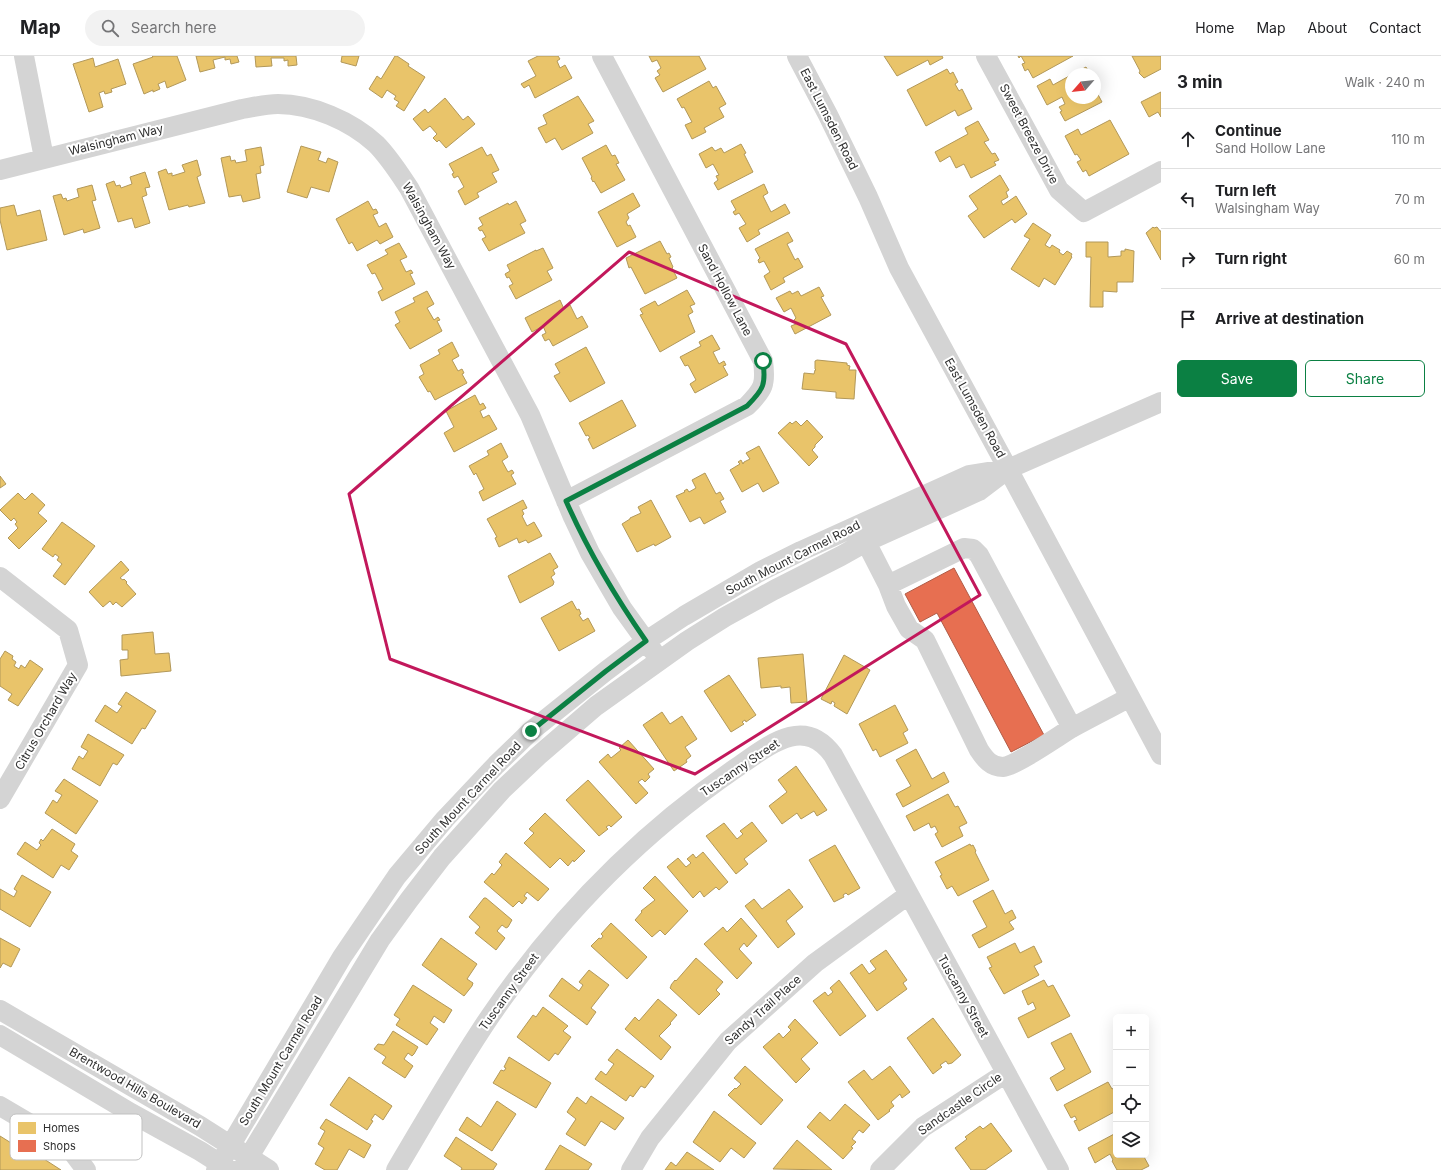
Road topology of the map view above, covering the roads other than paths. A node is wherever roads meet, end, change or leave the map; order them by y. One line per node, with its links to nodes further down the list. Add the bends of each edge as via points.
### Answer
1 (24, 56): 5 (street)
2 (602, 56): 10 (street, Sand Hollow Lane, via 763,361 765,378 759,394 747,406)
3 (797, 56): 9 (street, East Lumsden Road, via 862,184 899,268)
4 (986, 56): 7 (street, Sweet Breeze Drive, via 1059,190 1084,212)
5 (44, 158): 6 (street, Walsingham Way); 10 (street, Walsingham Way, via 242,109 279,104 306,107 333,116 355,128 376,144 394,164 409,188 516,386 543,443)
6 (0, 170)
7 (1161, 171)
8 (1161, 402): 9 (street, South Mount Carmel Road)
9 (1008, 469): 11 (street, South Mount Carmel Road, via 979,491); 14 (street, South Mount Carmel Road, via 969,475 801,551 723,593); 16 (street, East Lumsden Road)
10 (566, 501): 14 (street, Walsingham Way, via 601,573)
11 (866, 542): 13 (street); 15 (street, South Mount Carmel Road, via 725,617)
12 (0, 577): 19 (street, Citrus Orchard Way, via 68,630 78,665)
13 (888, 585): 17 (street, via 964,548 973,549 979,555); 17 (street, via 909,629 925,640 979,750 987,760 995,766 1004,767 1015,763)
14 (646, 641): 15 (street, Walsingham Way); 30 (street, South Mount Carmel Road, via 531,731 445,819 402,870 342,958)
15 (659, 660): 32 (street, South Mount Carmel Road, via 596,706 538,756 502,790 442,857 380,940)
16 (1130, 697): 17 (street); 18 (street, East Lumsden Road)
17 (1072, 728)
18 (1161, 756)
19 (0, 799)
20 (908, 895): 25 (street, Tuscanny Street); 36 (street, Tuscanny Street, via 826,746 817,739 798,735 775,742 685,805 631,852 571,913 543,945 491,1015); 37 (street, Sandy Trail Place, via 815,963 728,1041 650,1138)
21 (0, 1010): 23 (street, Brentwood Hills Boulevard)
22 (0, 1035): 24 (street, Brentwood Hills Boulevard)
23 (68, 1049): 24 (street); 30 (street, Brentwood Hills Boulevard)
24 (57, 1069): 28 (street, Brentwood Hills Boulevard)
25 (1006, 1073): 38 (street, Sandcastle Circle, via 923,1127); 39 (street, Tuscanny Street)
26 (0, 1106): 27 (street)
27 (14, 1114)
28 (132, 1114)
29 (142, 1120): 33 (street, Brentwood Hills Boulevard, via 200,1151)
30 (230, 1146): 32 (street, Brentwood Hills Boulevard); 33 (street, South Mount Carmel Road)
31 (78, 1160): 34 (street)
32 (245, 1164): 35 (street, Brentwood Hills Boulevard)
33 (222, 1168)
34 (86, 1170)
35 (269, 1170)
36 (396, 1170)
37 (631, 1170)
38 (880, 1170)
39 (1059, 1170)

